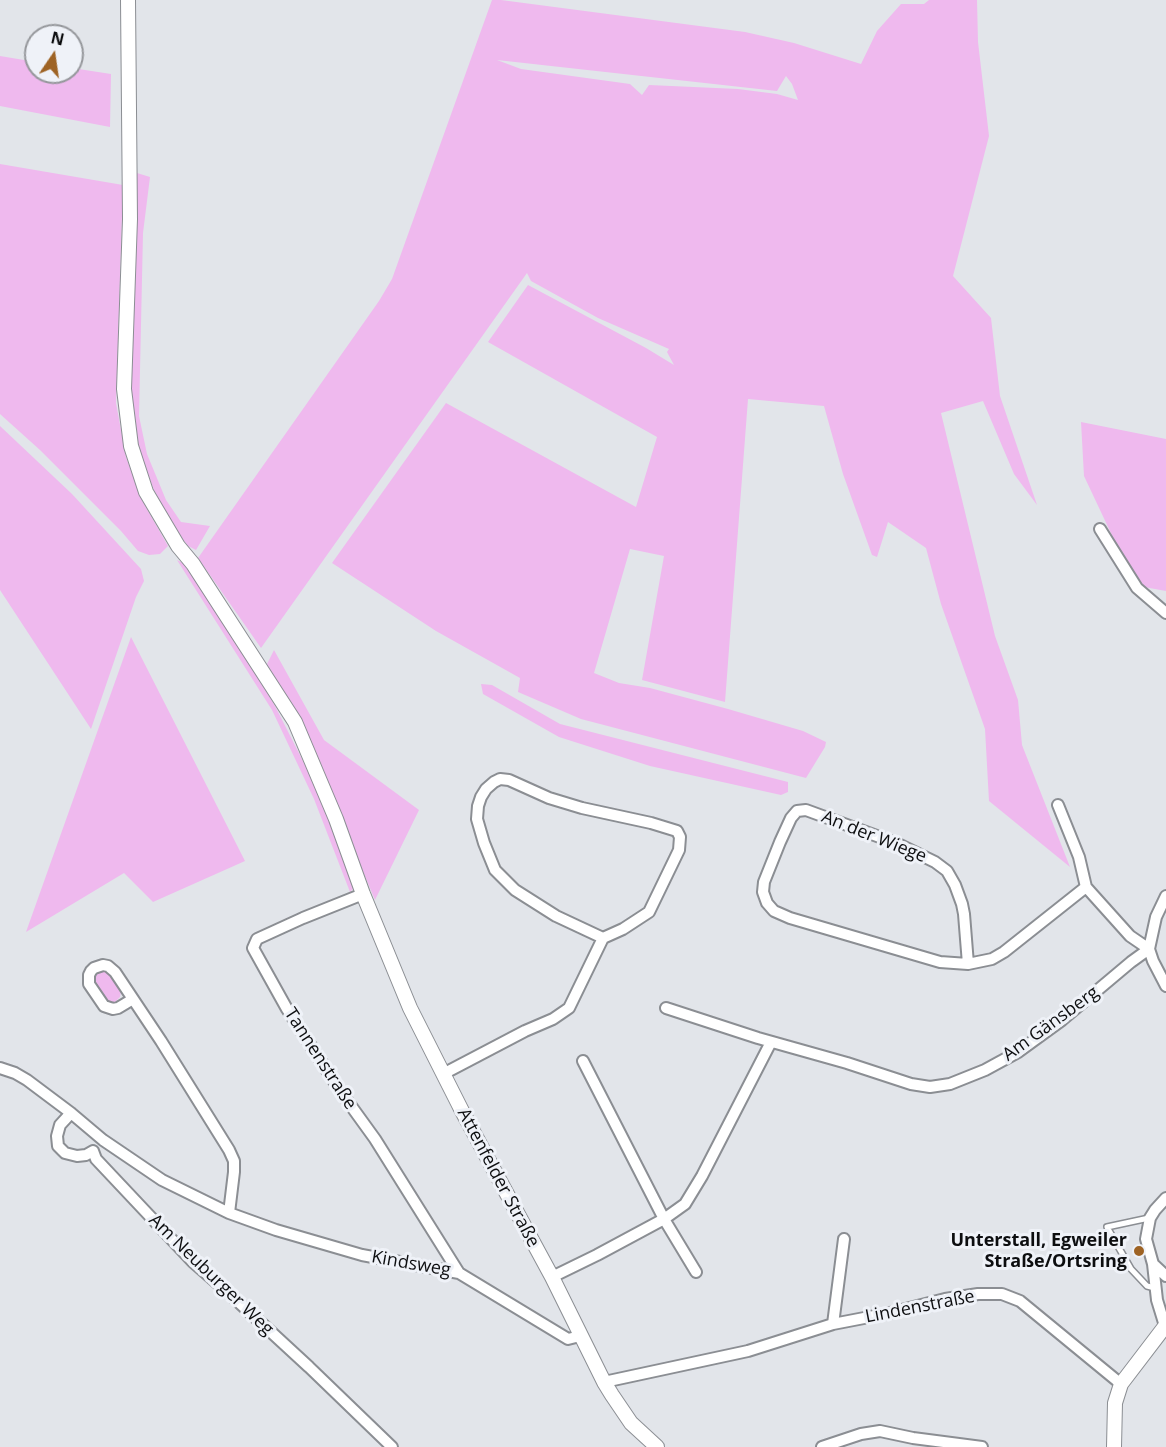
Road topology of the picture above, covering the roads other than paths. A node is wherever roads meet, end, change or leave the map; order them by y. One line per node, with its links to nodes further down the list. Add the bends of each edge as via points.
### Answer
1 (128, 0): 6 (street, Attenfelder Straße, via 130,219 124,389 131,446 146,492 162,520 295,722)
2 (1100, 529): 3 (street, via 1137,588)
3 (1166, 613)
4 (1058, 805): 5 (street, via 1079,857)
5 (1086, 887): 9 (street, via 1130,936); 10 (street, An der Wiege, via 1004,952)
6 (363, 894): 17 (street, Attenfelder Straße, via 410,1008); 28 (street, Tannenstraße, via 257,939 253,948 287,1010 375,1139)
7 (1166, 896): 9 (street, via 1156,917)
8 (603, 938): 8 (street, via 649,912 680,850 676,831 549,798 509,780 494,782 481,797 477,819 495,870 532,901); 17 (street, via 569,1008)
9 (1149, 949): 11 (street); 14 (street, Am Gänsberg, via 1018,1052 950,1084 911,1084)
10 (968, 964): 10 (street, An der Wiege, via 964,914 947,872 896,843 806,810 797,811 764,882 763,892 774,911 940,962)
11 (1166, 986)
12 (133, 999): 12 (street, via 118,1008 105,1006 89,984 91,971 103,965 112,969); 22 (street, via 234,1161)
13 (666, 1008): 14 (street, Am Gänsberg)
14 (771, 1042): 24 (street, via 702,1176 685,1204)
15 (583, 1060): 24 (street)
16 (0, 1068): 18 (street, Kindsweg, via 27,1080)
17 (443, 1074): 30 (street, Attenfelder Straße)
18 (71, 1113): 19 (street, Kindsweg); 20 (street, via 60,1125 58,1146 77,1156)
19 (103, 1140): 20 (street); 22 (street, Kindsweg, via 162,1180)
20 (93, 1151): 37 (street, Am Neuburger Weg, via 103,1167 193,1262)
21 (1166, 1198): 23 (street)
22 (229, 1213): 28 (street, Kindsweg, via 362,1255)
23 (1150, 1218): 26 (street, via 1146,1239); 31 (lane, via 1107,1227 1131,1269)
24 (664, 1219): 27 (street); 30 (street)
25 (844, 1239): 32 (street)
26 (1153, 1264): 29 (street); 31 (street)
27 (696, 1272)
28 (459, 1273): 34 (street, Kindsweg, via 568,1339)
29 (1166, 1276)
30 (552, 1277): 34 (street, Attenfelder Straße)
31 (1155, 1288): 33 (street)
32 (833, 1324): 35 (street, Lindenstraße, via 748,1351); 36 (street, Lindenstraße, via 945,1299 1002,1294 1027,1306)
33 (1165, 1325): 36 (street)
34 (580, 1336): 35 (street, Attenfelder Straße)
35 (604, 1382): 38 (street, Attenfelder Straße, via 631,1423)
36 (1121, 1384): 41 (street, via 1115,1403)
37 (392, 1447)
38 (657, 1447)
39 (822, 1447): 40 (street, via 880,1431)
40 (982, 1447)
41 (1114, 1447)

